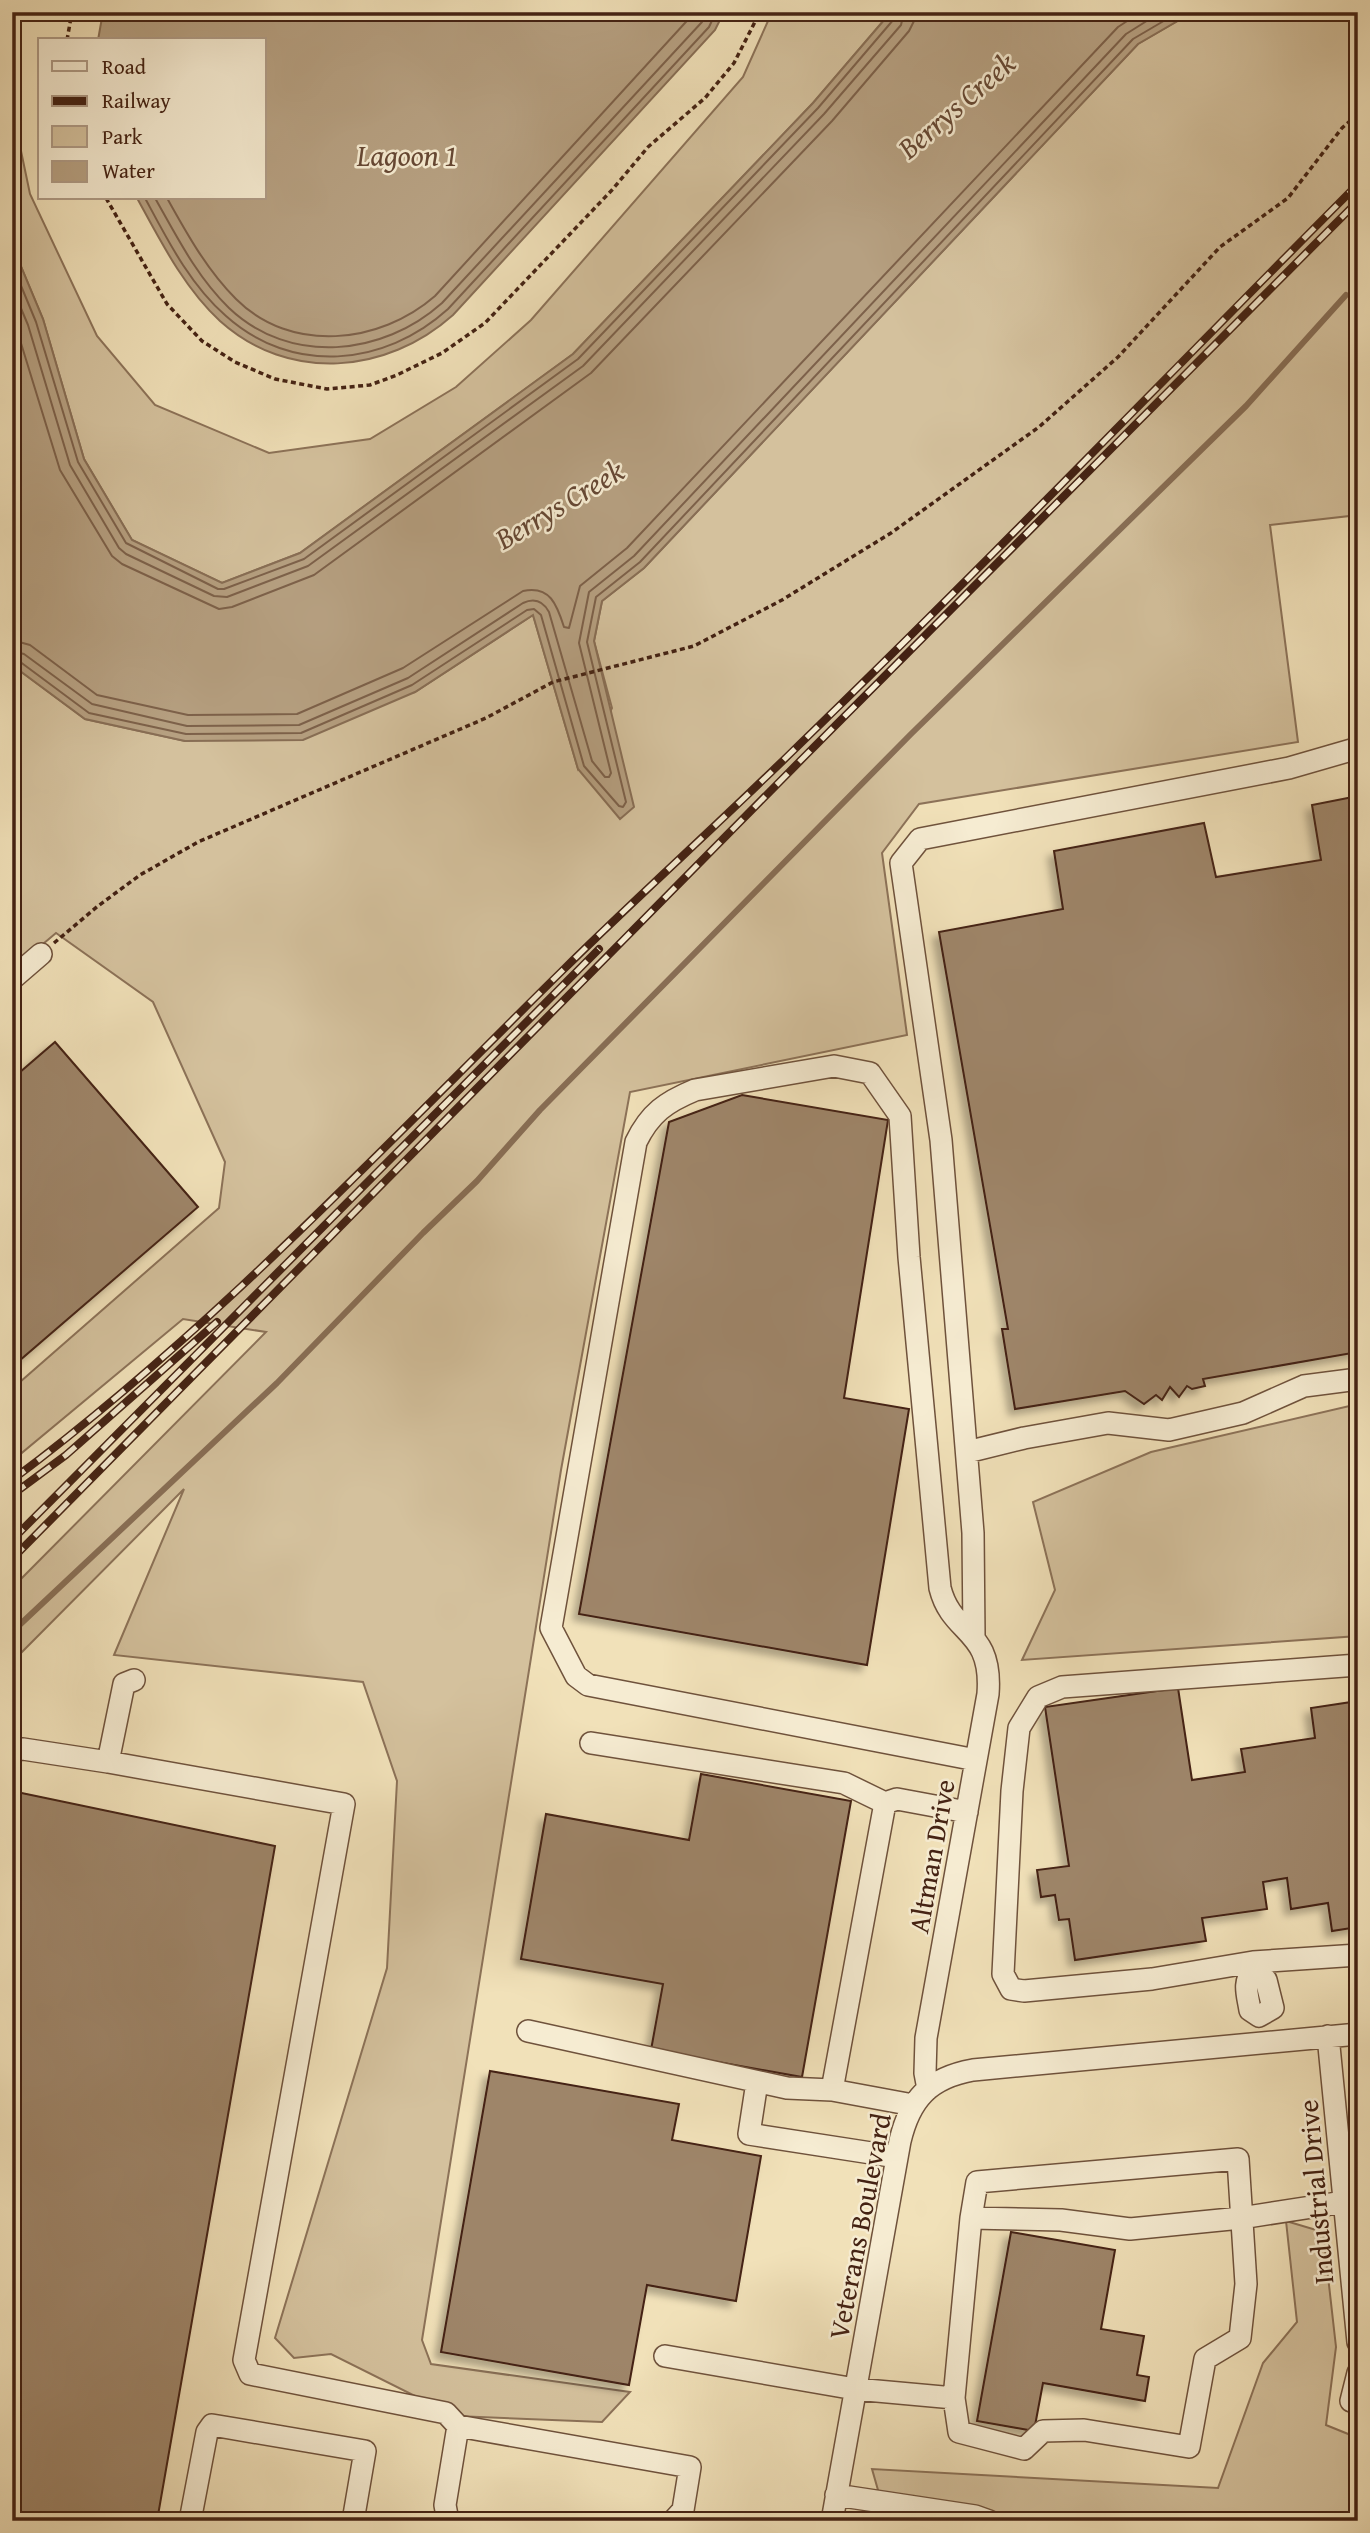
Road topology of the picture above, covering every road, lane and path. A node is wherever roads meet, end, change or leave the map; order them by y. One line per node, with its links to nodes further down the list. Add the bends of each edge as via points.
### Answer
1 (72, 12): 3 (path)
2 (760, 12): 5 (path, via 734,64 705,98 648,147 485,323 442,353 370,385 327,389 275,379 202,341 167,304)
3 (67, 38)
4 (1358, 114): 7 (path, via 1288,198 1220,247 1118,357 1039,427 891,533 782,600 694,646 553,682 486,718 198,842 130,883)
5 (107, 200)
6 (1358, 748): 10 (street, via 1289,768 920,839 901,863 941,1140)
7 (41, 954): 8 (street)
8 (12, 979)
9 (1358, 1379): 10 (street, via 1304,1386 1243,1413 1170,1430 1108,1423)
10 (967, 1452): 11 (street)
11 (974, 1636): 16 (street, Altman Drive, via 985,1654 989,1678); 16 (street, via 947,1608 940,1588 900,1116 870,1073 834,1066 695,1090 676,1098 645,1122 636,1142 551,1628 576,1676 588,1685)
12 (1358, 1665): 21 (street, via 1062,1687 1038,1697 1019,1728 1003,1974 1010,1989 1152,1979)
13 (134, 1680): 17 (street, via 124,1684)
14 (592, 1743): 18 (street, via 844,1783)
15 (12, 1750): 17 (street)
16 (976, 1760): 19 (street, Altman Drive)
17 (108, 1762): 42 (street, via 344,1804 244,2360 250,2374 446,2413)
18 (885, 1804): 19 (street, via 897,1799); 28 (street)
19 (967, 1812): 27 (street, Altman Drive, via 926,2038)
20 (1358, 1955): 21 (street)
21 (1253, 1965): 25 (street, via 1266,1980 1273,2008 1259,2016)
22 (528, 2031): 26 (street)
23 (1358, 2034): 24 (street, Veterans Boulevard)
24 (1328, 2036): 25 (street, Veterans Boulevard); 31 (street, Industrial Drive)
25 (1262, 2043): 27 (street, Veterans Boulevard, via 973,2070)
26 (757, 2082): 28 (street); 30 (street, via 749,2134)
27 (928, 2089): 29 (street, Veterans Boulevard)
28 (832, 2090): 29 (street)
29 (913, 2105): 30 (street, Veterans Boulevard)
30 (897, 2157): 39 (street, Veterans Boulevard)
31 (1345, 2202): 33 (street); 34 (street, Industrial Drive)
32 (971, 2218): 33 (street, via 1061,2220 1130,2229); 33 (street, via 978,2182 1238,2159); 40 (street)
33 (1241, 2218): 40 (street, via 1247,2284 1240,2338 1205,2359 1189,2447 1083,2430 1043,2431 1024,2449 960,2432)
34 (1354, 2265): 35 (street, Industrial Drive)
35 (1356, 2315): 36 (street, Industrial Drive)
36 (1358, 2342)
37 (665, 2356): 39 (street)
38 (1358, 2373): 41 (street)
39 (855, 2389): 40 (street); 43 (street, Veterans Boulevard)
40 (954, 2398)
41 (1354, 2402)
42 (458, 2426): 47 (street, via 445,2505); 48 (street, via 690,2467 683,2510)
43 (836, 2495): 44 (street); 49 (street, Veterans Boulevard)
44 (978, 2519)
45 (190, 2521): 46 (street, via 206,2432 212,2426 365,2451)
46 (353, 2521)
47 (448, 2521)
48 (673, 2521)
49 (832, 2521)

